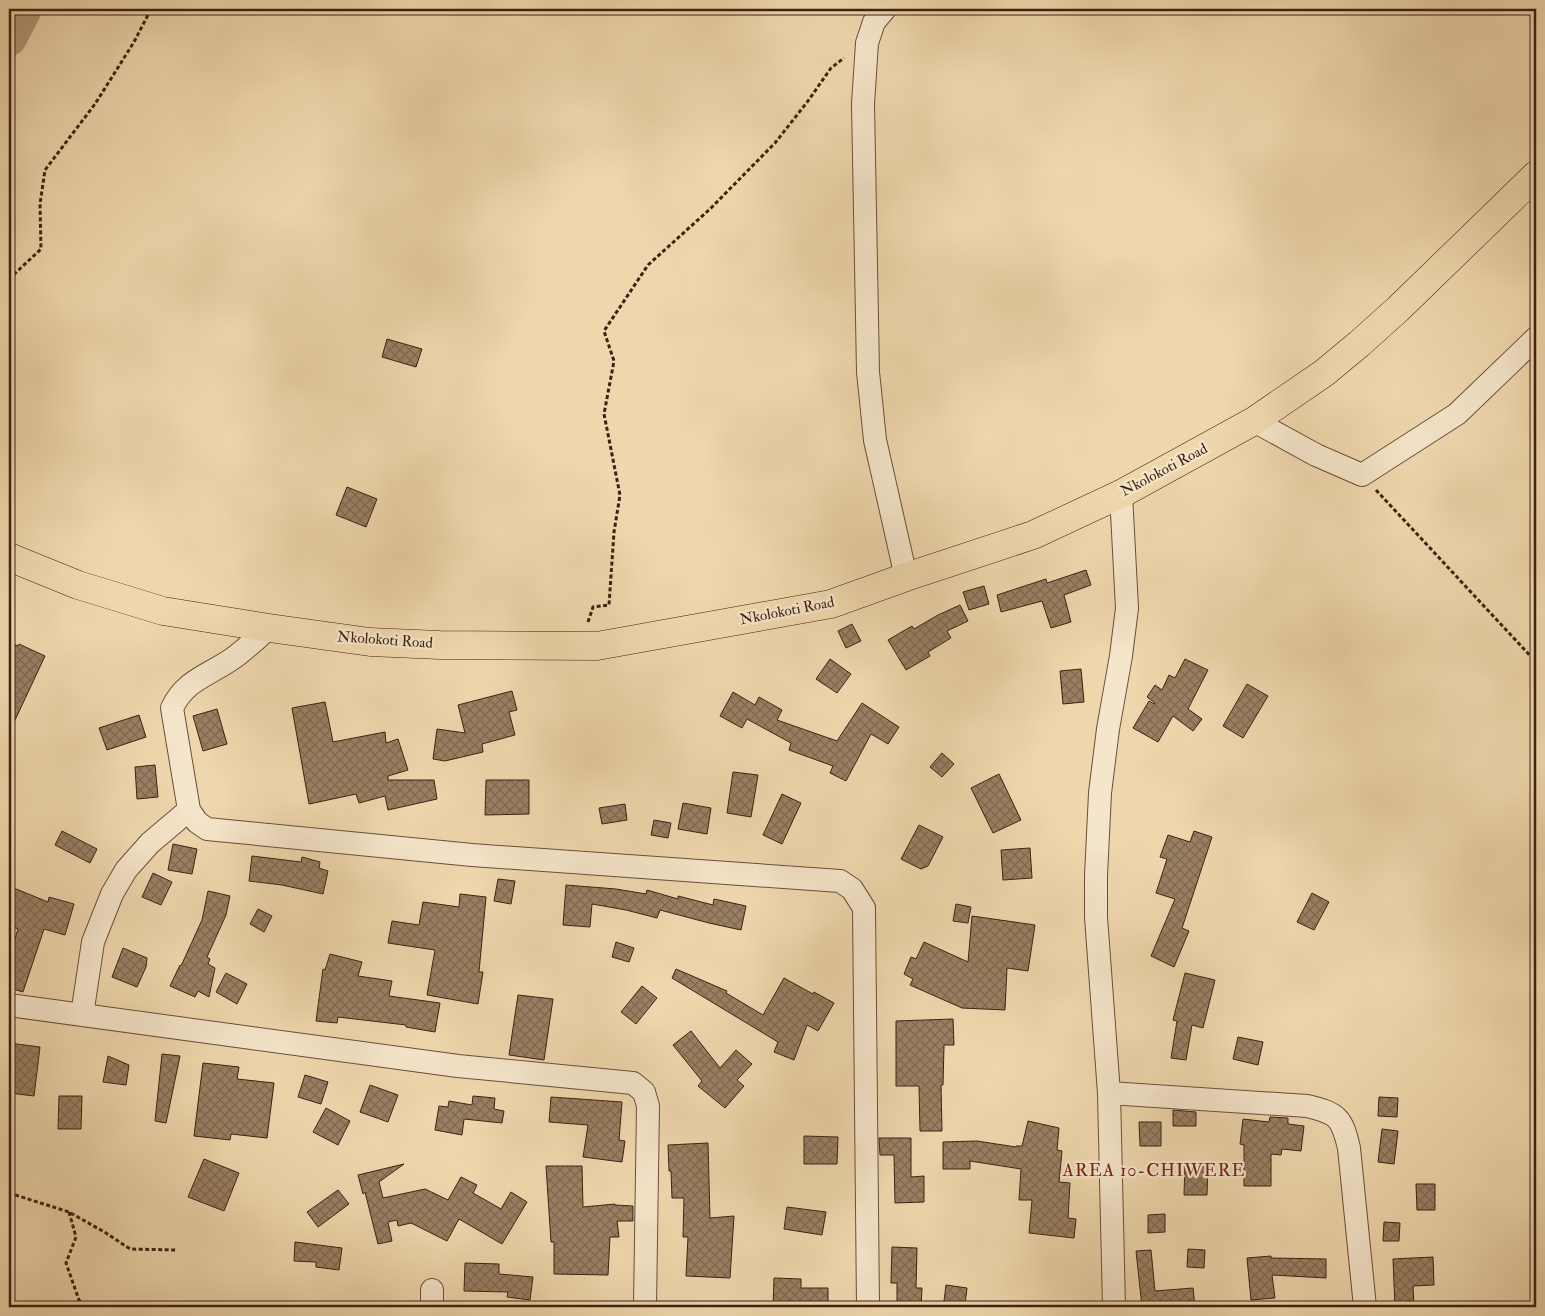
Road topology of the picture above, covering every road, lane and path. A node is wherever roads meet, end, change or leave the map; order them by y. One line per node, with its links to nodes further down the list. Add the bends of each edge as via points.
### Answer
1 (151, 9): 5 (path, via 95,104 45,170 40,204 41,249)
2 (885, 9): 3 (street, via 874,22)
3 (867, 42): 11 (street, via 864,104 868,372 875,440); 13 (path, via 831,68 775,144 648,265 604,331 614,361 604,414 620,495 609,605 593,607)
4 (1536, 175): 7 (main road, Nkolokoti Road, via 1366,338 1324,373)
5 (9, 279)
6 (1536, 338): 8 (street, via 1457,414)
7 (1254, 421): 8 (street, via 1316,455); 9 (main road, Nkolokoti Road)
8 (1362, 475): 14 (path)
9 (1121, 494): 11 (main road, Nkolokoti Road, via 1033,535); 18 (street, via 1127,608 1106,738 1096,876)
10 (9, 557): 12 (main road, Nkolokoti Road, via 78,585 163,611)
11 (906, 577): 13 (main road, Nkolokoti Road, via 831,604 597,646)
12 (269, 628): 13 (main road, Nkolokoti Road, via 370,642); 15 (street, via 232,659 177,696 172,708)
13 (579, 646)
14 (1536, 662)
15 (189, 810): 17 (street, via 150,843 126,870 112,894 93,942); 24 (street, via 207,829 472,855 840,882 852,889 864,908)
16 (9, 1006): 17 (street)
17 (82, 1015): 23 (street, via 458,1066 633,1083 644,1092 648,1106)
18 (1109, 1092): 25 (street); 26 (street, via 1307,1106 1334,1115 1344,1125 1350,1148)
19 (9, 1193): 20 (path)
20 (69, 1212): 21 (path, via 130,1250); 22 (path, via 76,1237 66,1264 79,1300)
21 (176, 1250)
22 (86, 1307)
23 (646, 1307)
24 (868, 1307)
25 (1114, 1307)
26 (1365, 1307)

